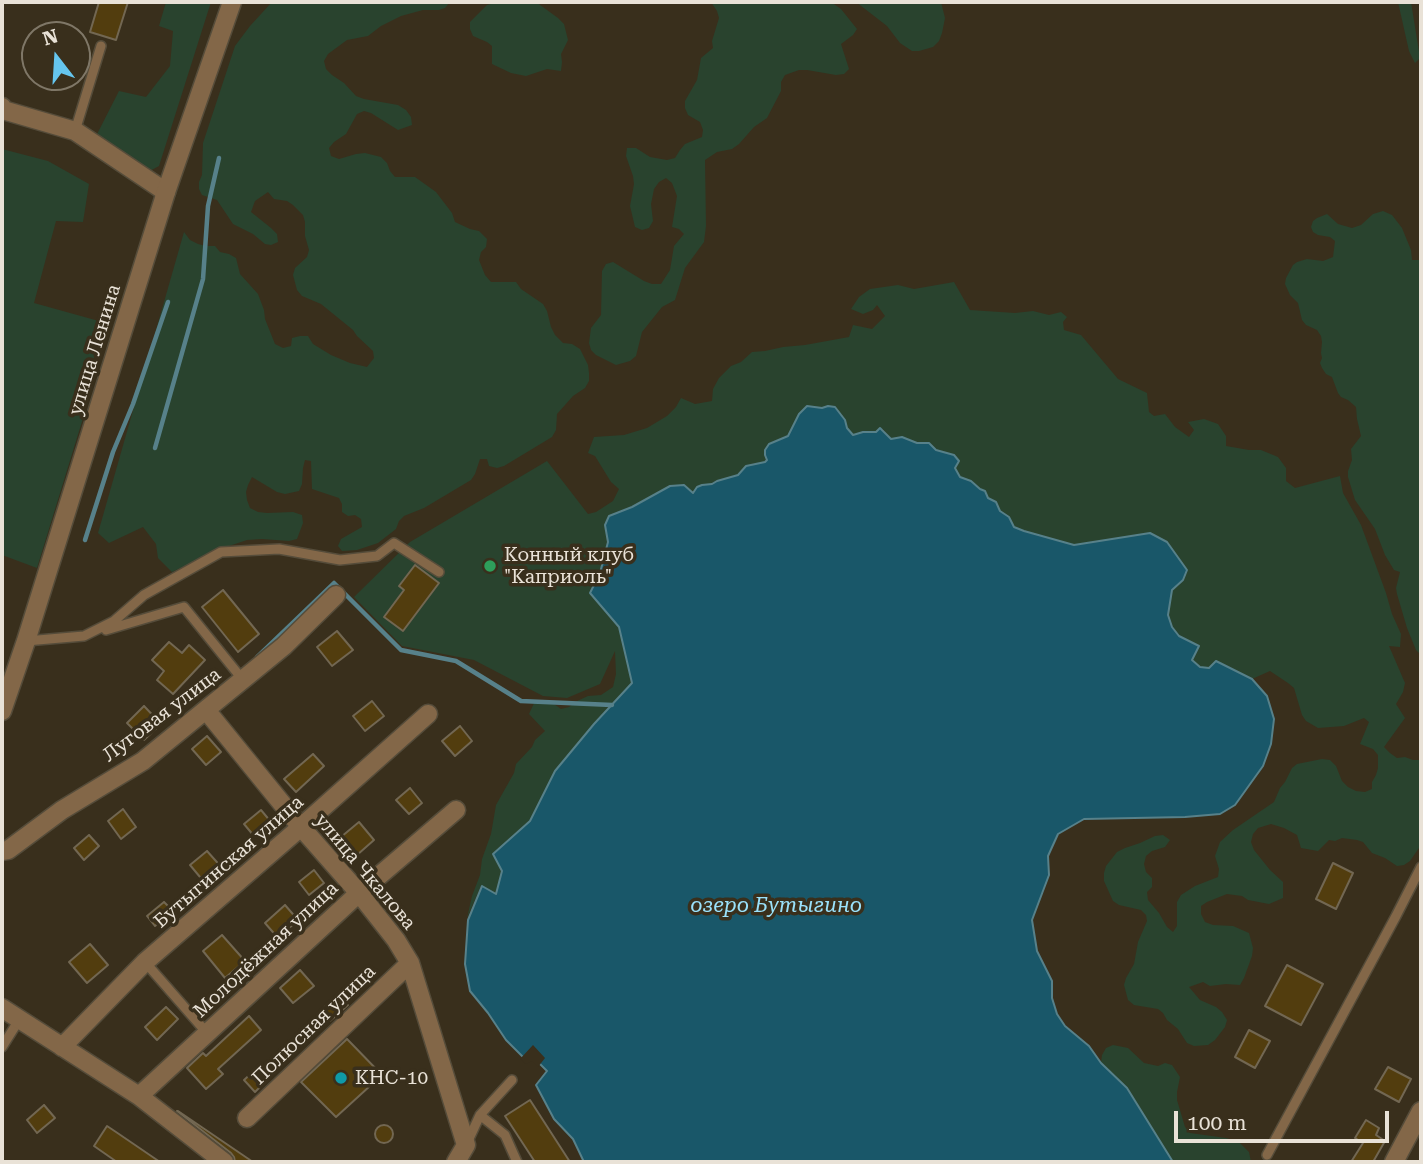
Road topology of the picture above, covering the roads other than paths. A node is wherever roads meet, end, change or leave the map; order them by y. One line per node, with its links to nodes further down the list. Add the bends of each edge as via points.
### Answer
1 (232, 2): 5 (street, улица Ленина)
2 (101, 46): 4 (lane)
3 (2, 107): 4 (street)
4 (75, 131): 5 (street)
5 (166, 192): 9 (street, улица Ленина)
6 (439, 572): 8 (lane, via 394,543 377,556 340,560 279,549 221,552 144,595 114,621)
7 (336, 594): 10 (street, Луговая улица)
8 (84, 636): 9 (lane); 10 (lane, via 184,607)
9 (26, 642): 12 (street, улица Ленина)
10 (243, 680): 11 (street, Луговая улица)
11 (206, 710): 15 (street, улица Чкалова); 16 (street, Луговая улица, via 143,761)
12 (2, 711)
13 (428, 713): 15 (street, Бутыгинская улица)
14 (456, 810): 18 (street, Молодёжная улица)
15 (301, 827): 18 (street, улица Чкалова); 19 (street, Бутыгинская улица)
16 (2, 851)
17 (1420, 872): 32 (lane)
18 (359, 893): 20 (street, улица Чкалова); 23 (street, Молодёжная улица)
19 (145, 962): 23 (lane); 25 (street, Бутыгинская улица)
20 (410, 963): 30 (street, Полюсная улица); 31 (street, улица Чкалова)
21 (2, 1008): 22 (street)
22 (19, 1020): 24 (lane); 25 (street)
23 (208, 1033): 27 (street, Молодёжная улица)
24 (2, 1047)
25 (62, 1047): 27 (street)
26 (512, 1080): 29 (lane)
27 (139, 1096): 33 (street)
28 (1421, 1111): 36 (street)
29 (480, 1115): 31 (lane); 35 (lane, via 505,1135)
30 (247, 1118)
31 (466, 1145): 34 (street)
32 (1267, 1155)
33 (214, 1160)
34 (456, 1162)
35 (517, 1162)
36 (1394, 1162)

